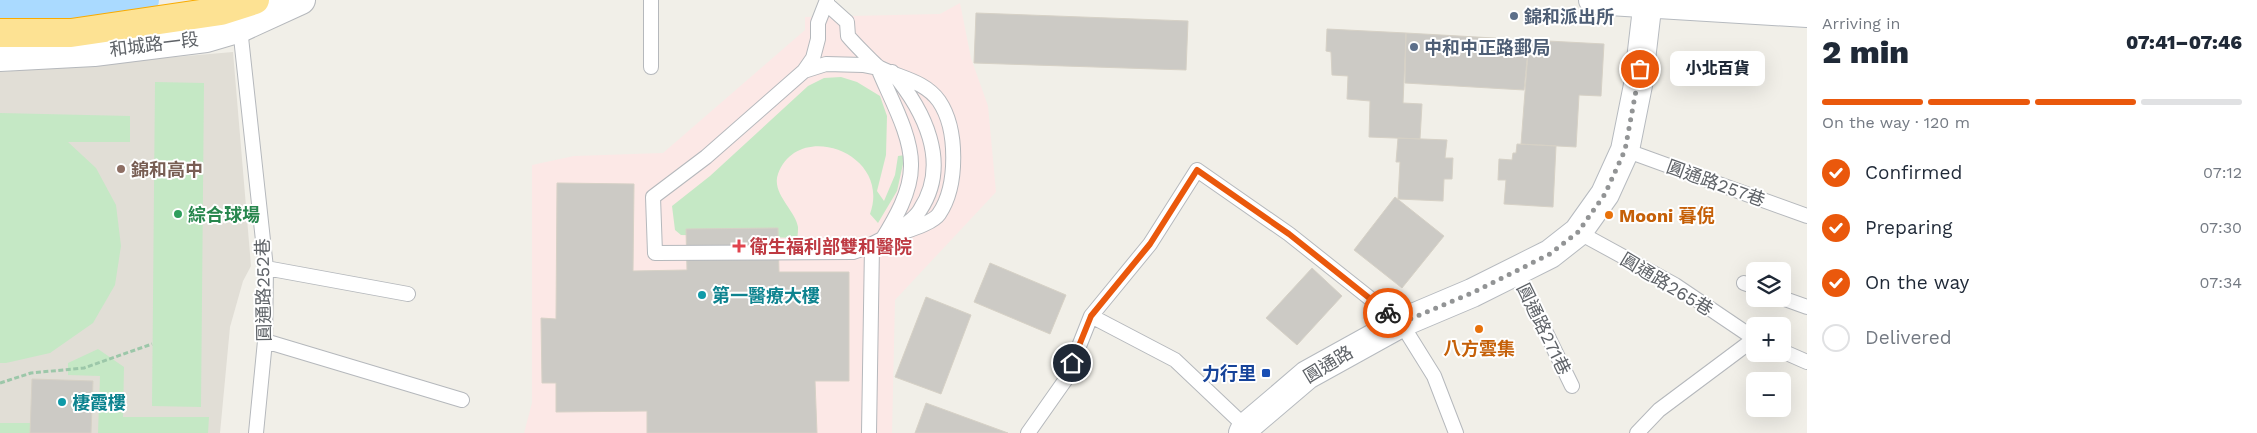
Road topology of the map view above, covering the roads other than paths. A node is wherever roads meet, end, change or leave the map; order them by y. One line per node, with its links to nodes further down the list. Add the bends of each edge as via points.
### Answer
1 (255, 0): 9 (highway, via 221,11 72,33)
2 (301, 0): 8 (street, 和城路一段)
3 (651, 0): 11 (lane)
4 (1593, 0): 6 (street)
5 (827, 2): 12 (lane, via 848,22 848,36); 13 (lane, via 818,23 813,58)
6 (1648, 2): 7 (street); 15 (street, 圓通路, via 1638,85)
7 (1807, 13)
8 (240, 28): 10 (street, 和城路一段, via 206,38 94,52); 19 (lane, 圓通路252巷)
9 (0, 33)
10 (0, 57)
11 (651, 67)
12 (878, 68): 13 (lane, via 826,64); 14 (lane); 18 (lane, via 908,144 911,165 908,186 893,222)
13 (804, 71): 18 (lane, via 706,157 653,197 654,253 847,253)
14 (892, 72): 18 (lane, via 924,118 934,160 931,189 920,212); 18 (lane, via 914,82 939,101 952,136 954,156 946,198 938,216)
15 (1625, 150): 16 (lane, 圓通路257巷); 17 (street, 圓通路, via 1605,194)
16 (1807, 216)
17 (1578, 232): 20 (street, 圓通路, via 1550,254); 26 (lane, 圓通路265巷, via 1675,285)
18 (877, 243): 35 (lane)
19 (266, 268): 21 (lane); 27 (lane, 圓通路252巷)
20 (1516, 271): 25 (street, 圓通路); 31 (lane, 圓通路271巷)
21 (408, 294)
22 (1791, 301): 23 (lane)
23 (1807, 307)
24 (1091, 316): 25 (lane, via 1150,244 1197,170 1289,234); 33 (lane, via 1175,360); 36 (lane, via 1066,378)
25 (1401, 323): 33 (street, 圓通路, via 1307,375); 37 (lane, via 1434,376)
26 (1746, 333)
27 (265, 341): 32 (lane); 34 (lane, 圓通路252巷)
28 (1746, 346): 38 (lane, 圓通路265巷, via 1660,410)
29 (1791, 355): 30 (lane)
30 (1807, 362)
31 (1572, 386)
32 (462, 400)
33 (1247, 431)
34 (256, 433)
35 (869, 433)
36 (1028, 433)
37 (1456, 433)
38 (1637, 433)

